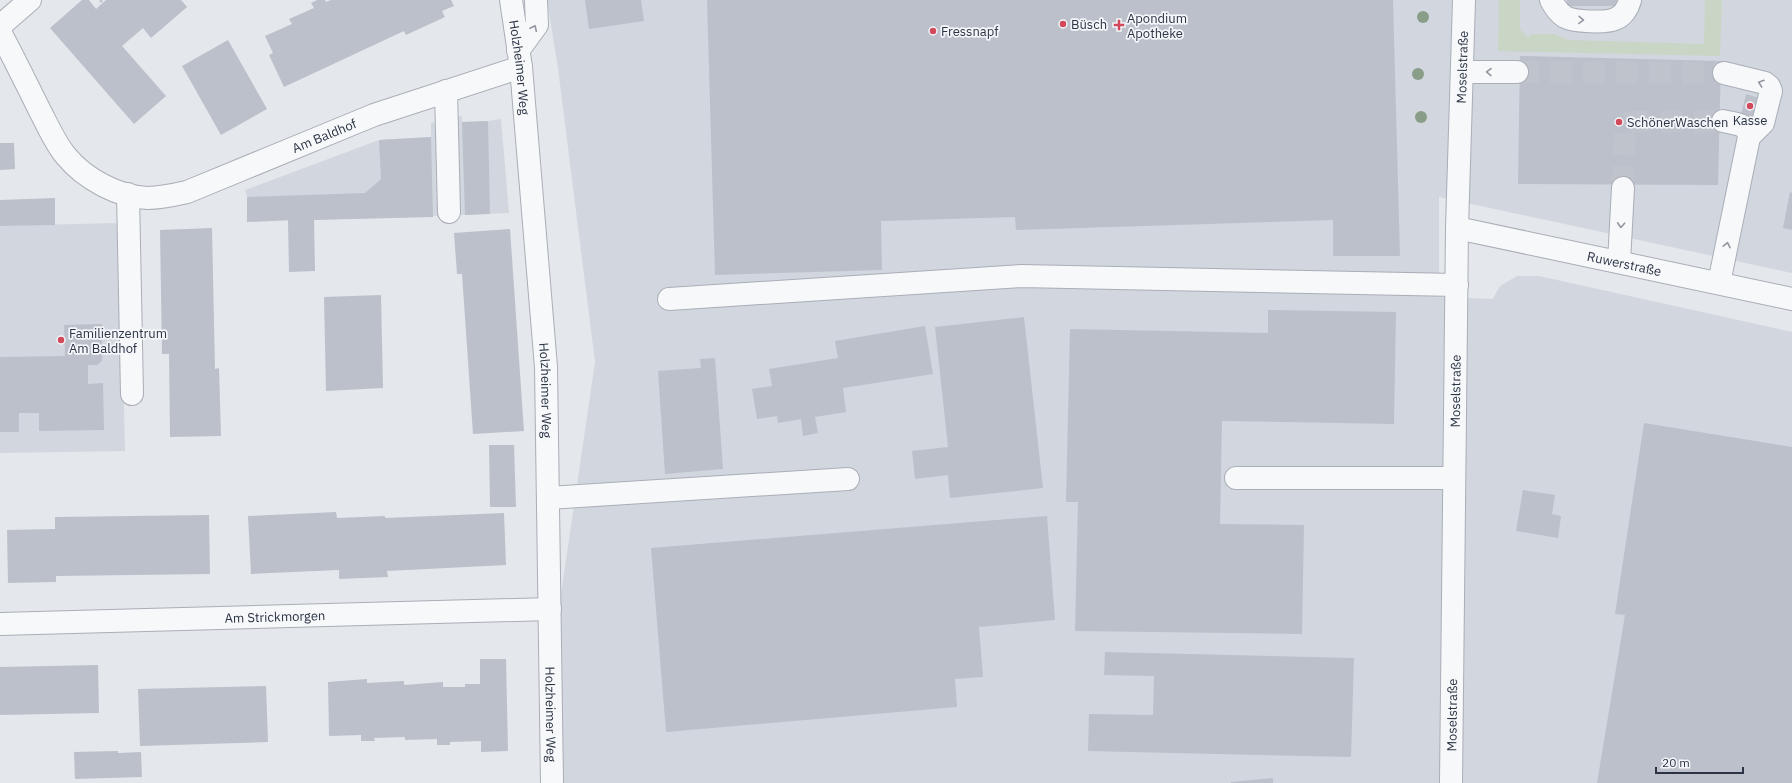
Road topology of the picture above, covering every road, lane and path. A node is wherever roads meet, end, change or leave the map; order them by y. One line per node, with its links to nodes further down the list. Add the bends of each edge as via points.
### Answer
1 (30, 0): 9 (street)
2 (100, 0): 8 (path)
3 (511, 0): 11 (street, Holzheimer Weg)
4 (536, 0): 11 (street, one-way to 4, via 537,24)
5 (1464, 0): 12 (street, Moselstraße)
6 (1551, 0): 7 (street, one-way to 7, via 1560,13 1570,19 1609,21 1622,15 1627,10)
7 (1630, 0)
8 (103, 3)
9 (0, 26)
10 (0, 32): 19 (street, Am Baldhof, via 53,137 65,155 81,172 104,186)
11 (519, 59): 15 (street, Am Baldhof); 31 (street, Holzheimer Weg, via 546,367)
12 (1462, 72): 13 (street, one-way to 12); 21 (street, Moselstraße)
13 (1517, 72)
14 (1724, 73): 17 (street, one-way to 14, via 1763,123 1769,86)
15 (446, 91): 19 (street, Am Baldhof, via 374,115 187,192 147,198); 20 (street)
16 (1723, 121): 17 (street, via 1745,127)
17 (1749, 137): 23 (street, one-way to 17)
18 (1623, 188): 22 (street, one-way to 22)
19 (128, 194): 27 (street)
20 (449, 212)
21 (1457, 228): 22 (street, Ruwerstraße); 24 (street, Moselstraße)
22 (1619, 262): 23 (street, Ruwerstraße)
23 (1719, 283): 26 (street, Ruwerstraße)
24 (1456, 285): 25 (street, via 1021,276); 29 (street, Moselstraße)
25 (669, 299)
26 (1792, 299)
27 (132, 394)
28 (1236, 478): 29 (street)
29 (1454, 478): 35 (street, Moselstraße)
30 (848, 479): 31 (street)
31 (548, 498): 32 (street, Holzheimer Weg)
32 (550, 609): 33 (street, Am Strickmorgen); 34 (street, Holzheimer Weg)
33 (0, 624)
34 (552, 783)
35 (1451, 783)

